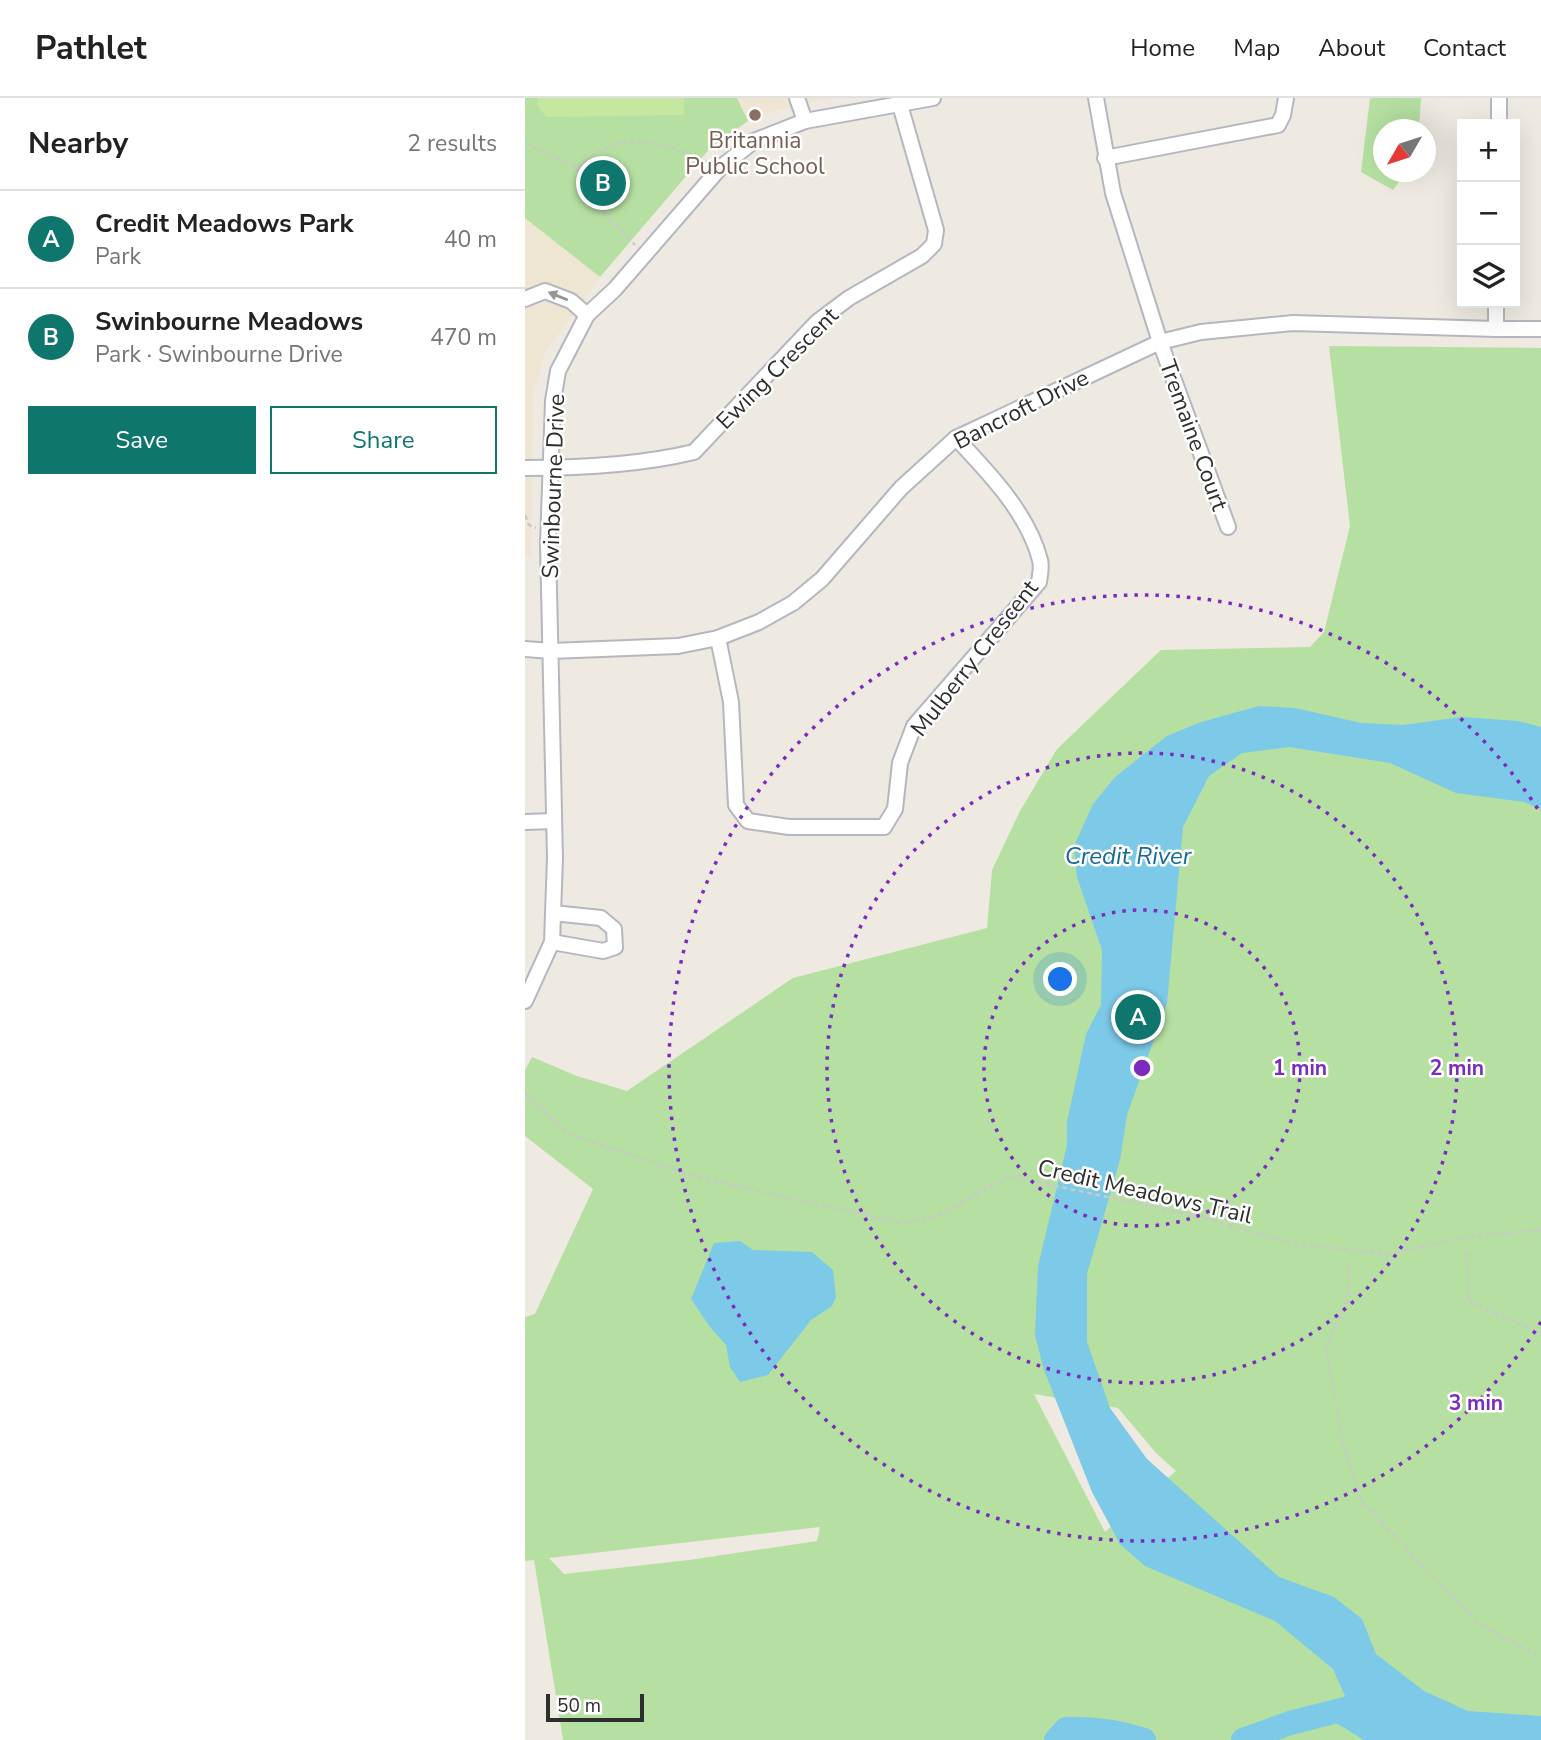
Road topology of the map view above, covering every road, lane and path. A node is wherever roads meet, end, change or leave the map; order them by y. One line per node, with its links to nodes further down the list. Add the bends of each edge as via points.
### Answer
1 (797, 98): 8 (street)
2 (933, 98): 6 (street, Swinbourne Drive)
3 (1096, 98): 10 (street, Tremaine Court)
4 (1286, 98): 10 (street, via 1278,124)
5 (1499, 98): 7 (street)
6 (900, 105): 8 (street, Swinbourne Drive); 22 (street, Ewing Crescent, via 936,230 934,244 817,322 694,452 666,459)
7 (1499, 119)
8 (804, 121): 12 (street, Swinbourne Drive, via 754,141)
9 (525, 142): 11 (path)
10 (1105, 158): 19 (street, Tremaine Court)
11 (577, 168): 12 (path, via 600,151 629,141 676,148); 13 (path, via 586,195)
12 (720, 168): 13 (street, Swinbourne Drive)
13 (644, 254): 16 (street, Swinbourne Drive)
14 (525, 299): 16 (street, one-way to 14, via 545,291)
15 (1496, 308): 18 (street)
16 (587, 314): 22 (street, Swinbourne Drive, via 558,371)
17 (1541, 329): 18 (street, Bancroft Drive)
18 (1496, 330): 19 (street, Bancroft Drive, via 1293,323 1201,332)
19 (1160, 342): 20 (street, Bancroft Drive); 23 (street, Tremaine Court)
20 (956, 438): 24 (street, Bancroft Drive, via 901,488 822,579 793,603); 24 (street, Mulberry Crescent, via 1013,506 1030,535 1041,563 1039,582 913,726 900,763 895,809 884,827 789,827 748,821 736,805 731,702)
21 (525, 468): 22 (street, Ewing Crescent)
22 (552, 468): 26 (street, Swinbourne Drive, via 548,544)
23 (1228, 527)
24 (718, 638): 26 (street, Bancroft Drive, via 678,646)
25 (525, 649): 26 (street, Bancroft Drive)
26 (551, 650): 27 (street, Swinbourne Drive)
27 (554, 821): 28 (street); 29 (street, Swinbourne Drive)
28 (525, 822)
29 (553, 913): 30 (street, Swinbourne Drive); 30 (street, via 601,918 614,929 615,947 603,951)
30 (552, 942): 31 (street, Swinbourne Drive)
31 (525, 1001)
32 (525, 1093): 33 (path, Credit Meadows Trail, via 568,1134 686,1174 899,1223 938,1216 1009,1176 1201,1217 1294,1244 1387,1254 1480,1235)
33 (1541, 1230)
34 (1466, 1252): 36 (path, via 1469,1302)
35 (1349, 1266): 37 (path, via 1349,1296 1326,1349 1342,1439 1362,1502 1479,1624)
36 (1541, 1333)
37 (1537, 1656)

